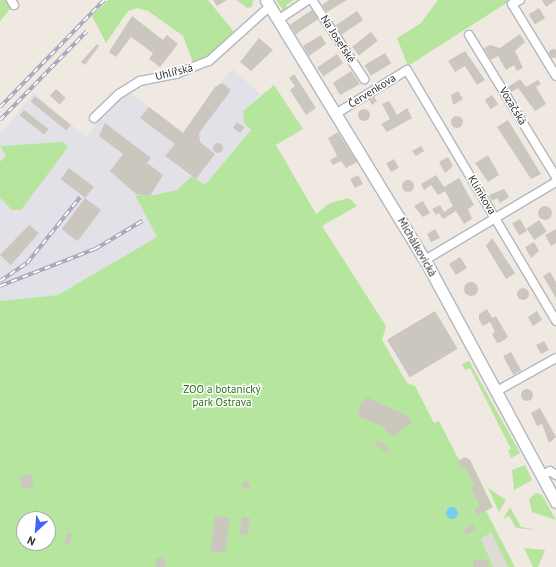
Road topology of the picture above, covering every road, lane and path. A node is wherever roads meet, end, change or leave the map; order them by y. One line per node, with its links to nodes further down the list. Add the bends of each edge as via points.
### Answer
1 (308, 0): 5 (street)
2 (312, 0): 9 (street, Na Josefské)
3 (520, 0): 8 (street, via 512,4)
4 (268, 3): 5 (street, Michálkovická); 11 (street, Uhlířská, via 208,61 176,74 140,81 119,94)
5 (278, 20): 10 (street, Michálkovická)
6 (469, 35): 12 (street, Vozačská)
7 (407, 70): 10 (street, Červenkova); 14 (street, Klímkova)
8 (556, 76)
9 (364, 79)
10 (336, 113): 15 (street, Michálkovická)
11 (94, 118)
12 (556, 177)
13 (556, 182): 14 (street)
14 (496, 218): 15 (street); 16 (street, Klímkova)
15 (425, 260): 18 (street, Michálkovická)
16 (556, 321)
17 (556, 358): 18 (street)
18 (497, 391): 20 (street, Michálkovická)
19 (556, 475): 20 (street, via 550,471)
20 (541, 476): 21 (street, Michálkovická)
21 (556, 502)

